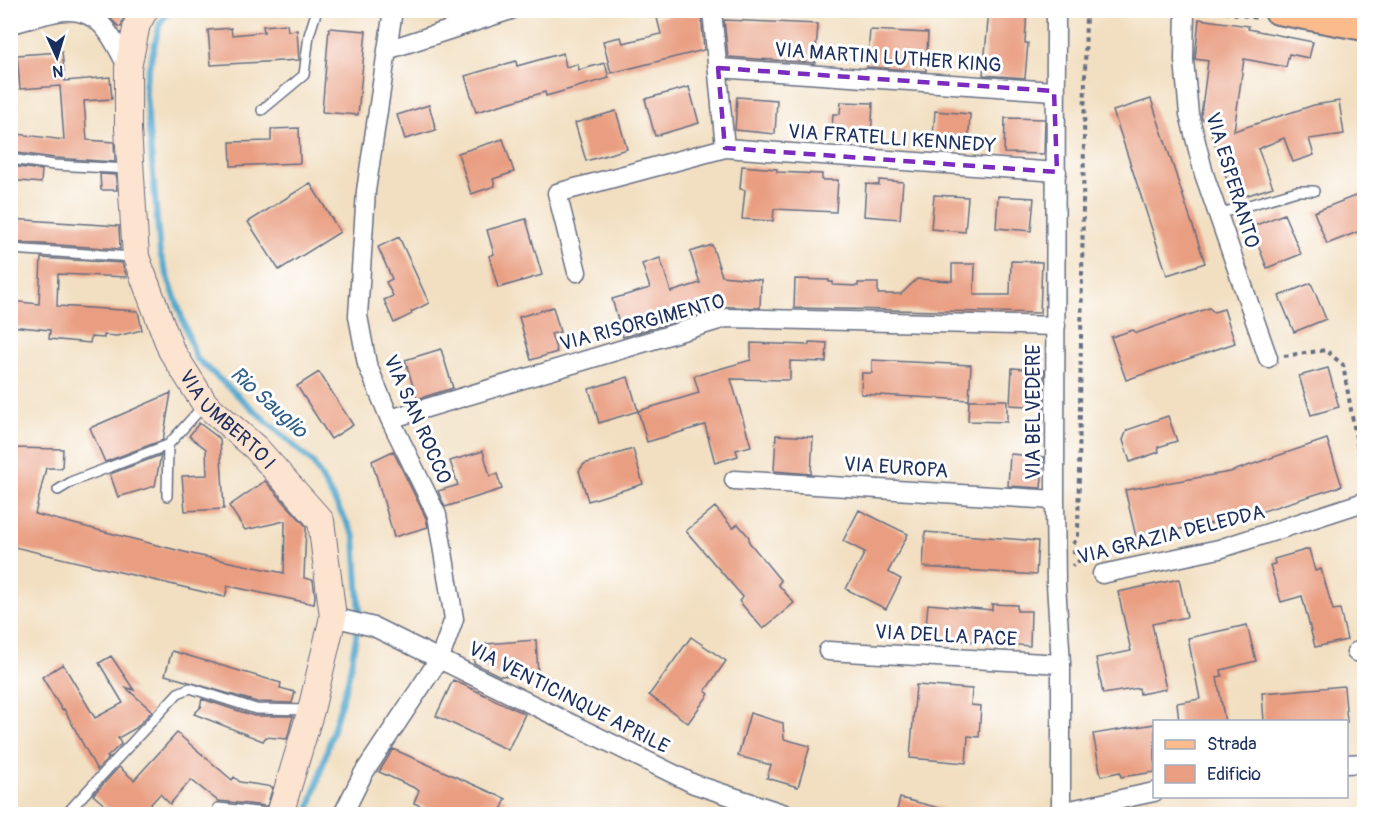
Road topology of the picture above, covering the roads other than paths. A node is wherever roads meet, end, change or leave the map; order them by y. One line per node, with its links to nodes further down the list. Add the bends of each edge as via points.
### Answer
1 (145, 10): 13 (street, VIA UMBERTO I, via 137,24)
2 (317, 10): 16 (lane, via 304,75)
3 (393, 10): 12 (street, VIA SAN ROCCO)
4 (511, 10): 12 (street)
5 (712, 10): 14 (street)
6 (1056, 10): 15 (street, VIA BELVEDERE)
7 (1185, 10): 22 (street, VIA ESPERANTO, via 1189,114)
8 (83, 11): 10 (street, via 65,11); 13 (street, via 97,18)
9 (1286, 11): 11 (main road)
10 (10, 24)
11 (1365, 26)
12 (387, 50): 29 (street, VIA SAN ROCCO, via 366,191 358,316 367,364)
13 (128, 68): 19 (street, VIA UMBERTO I)
14 (718, 68): 15 (street, VIA MARTIN LUTHER KING); 17 (street)
15 (1054, 91): 20 (street, VIA BELVEDERE)
16 (262, 110)
17 (725, 148): 20 (street, VIA FRATELLI KENNEDY); 25 (street, VIA FRATELLI KENNEDY, via 557,193)
18 (10, 159): 19 (lane)
19 (130, 170): 24 (street, VIA UMBERTO I)
20 (1057, 172): 26 (street, VIA BELVEDERE)
21 (1314, 190): 22 (lane, via 1297,191)
22 (1218, 214): 27 (street, VIA ESPERANTO)
23 (10, 249): 24 (lane)
24 (136, 257): 28 (street, VIA UMBERTO I, via 171,350)
25 (577, 272)
26 (1056, 326): 29 (street, VIA RISORGIMENTO, via 726,318); 34 (street, VIA BELVEDERE)
27 (1268, 358)
28 (205, 404): 30 (lane); 37 (street, VIA UMBERTO I, via 256,448 321,521)
29 (390, 419): 39 (street, VIA SAN ROCCO, via 437,515 454,619)
30 (168, 445): 32 (lane); 33 (lane)
31 (734, 480): 34 (street, VIA EUROPA)
32 (58, 490)
33 (167, 496)
34 (1055, 500): 40 (street, VIA BELVEDERE)
35 (1365, 502): 36 (street, VIA GRAZIA DELEDDA, via 1219,549)
36 (1102, 574)
37 (339, 618): 39 (street, VIA VENTICINQUE APRILE, via 374,627); 41 (street, VIA UMBERTO I)
38 (828, 651): 40 (street, VIA DELLA PACE)
39 (440, 658): 49 (street, VIA SAN ROCCO, via 363,774); 50 (street, VIA VENTICINQUE APRILE, via 694,784)
40 (1061, 664): 46 (street, VIA BELVEDERE)
41 (311, 710): 47 (lane, via 256,709 190,688 178,693); 48 (street, VIA UMBERTO I)
42 (1365, 763): 43 (street)
43 (1348, 764)
44 (1153, 792): 46 (street)
45 (218, 808): 48 (lane)
46 (1061, 813)
47 (66, 814)
48 (280, 814)
49 (343, 814)
50 (785, 814)

